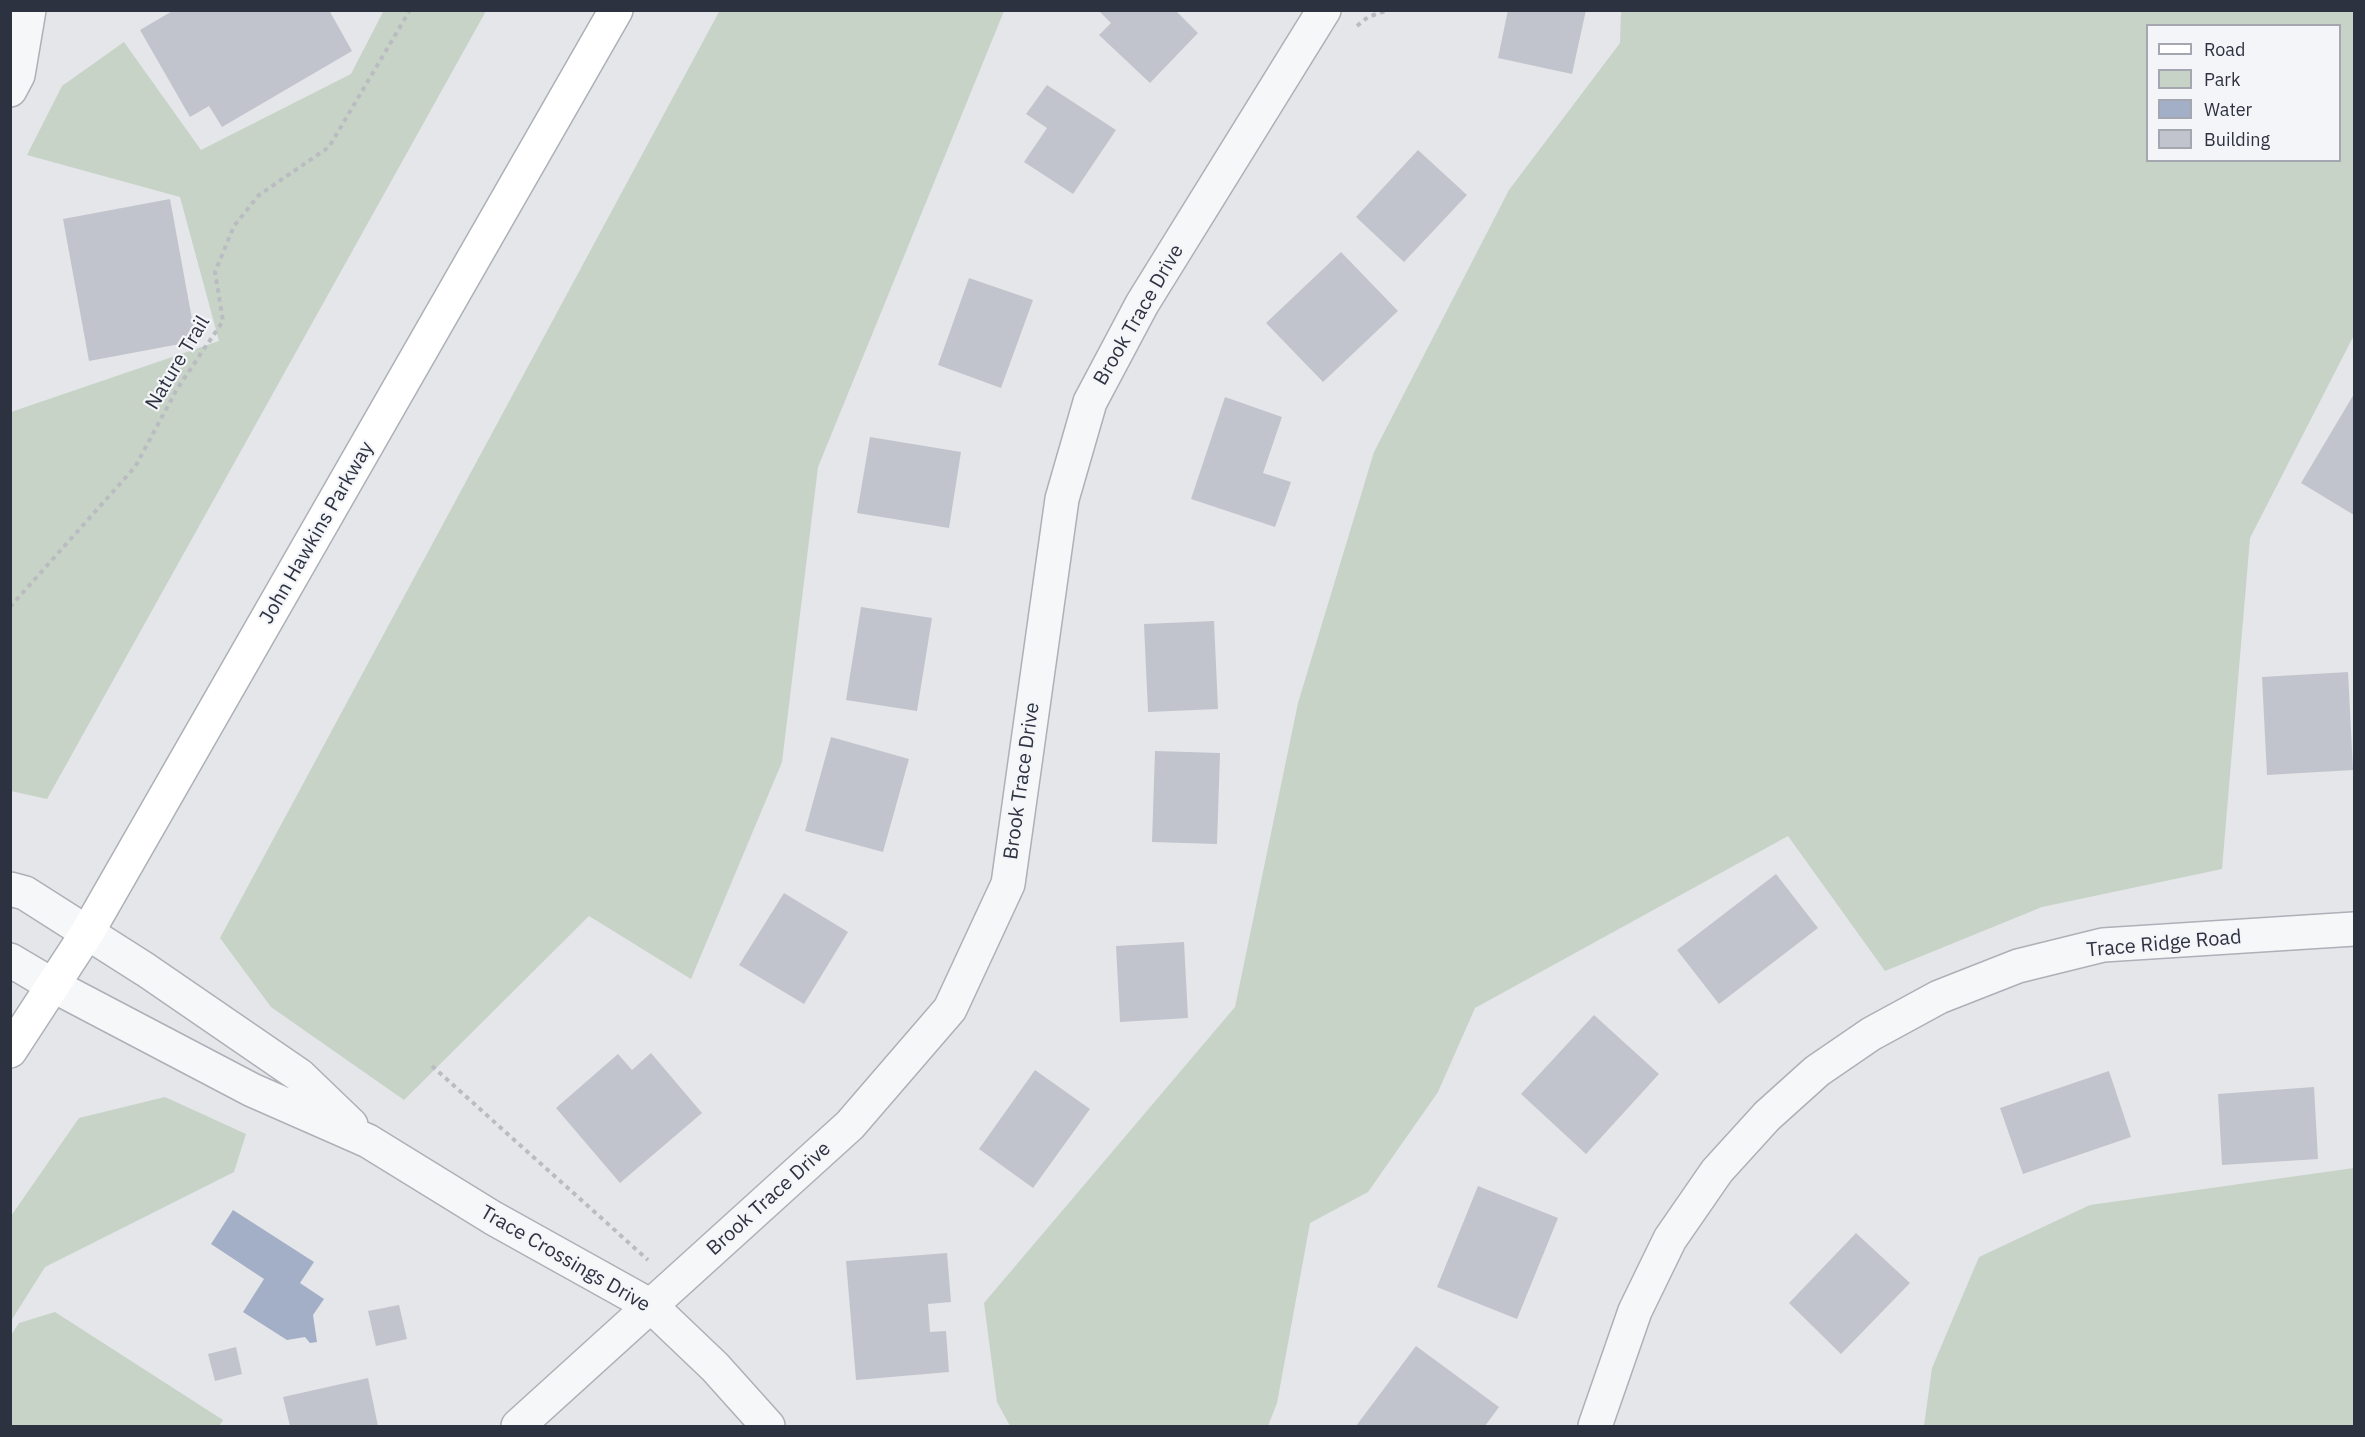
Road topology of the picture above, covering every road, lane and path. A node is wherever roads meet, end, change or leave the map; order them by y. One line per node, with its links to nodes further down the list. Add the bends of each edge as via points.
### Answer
1 (29, 10): 7 (street, via 18,75)
2 (410, 10): 8 (path, Nature Trail, via 329,147 259,195 234,226 215,272 223,321 177,389 135,467)
3 (616, 10): 11 (main road, John Hawkins Parkway)
4 (1324, 10): 17 (street, Brook Trace Drive, via 1142,304 1090,402 1062,499 1008,884 950,1009 850,1125)
5 (1388, 10): 6 (path, via 1368,17)
6 (1352, 30)
7 (10, 90)
8 (10, 608)
9 (10, 890): 11 (street, Trace Crossings Drive, via 25,893)
10 (2355, 929): 20 (street, Trace Ridge Road, via 2103,945 2018,966 1939,998 1871,1034 1817,1071 1767,1116 1717,1171 1670,1239 1635,1311)
11 (87, 933): 13 (main road, John Hawkins Parkway); 16 (street, Trace Crossings Drive, via 299,1075)
12 (10, 960): 13 (street, Trace Crossings Drive)
13 (54, 987): 14 (main road, John Hawkins Parkway); 16 (street, Trace Crossings Drive, via 252,1090)
14 (10, 1051)
15 (432, 1066): 17 (path, via 651,1263)
16 (368, 1141): 17 (street, Trace Crossings Drive, via 493,1218)
17 (637, 1298): 18 (street, Brook Trace Drive); 19 (street, Trace Crossings Drive, via 715,1367)
18 (518, 1426)
19 (768, 1426)
20 (1595, 1426)

